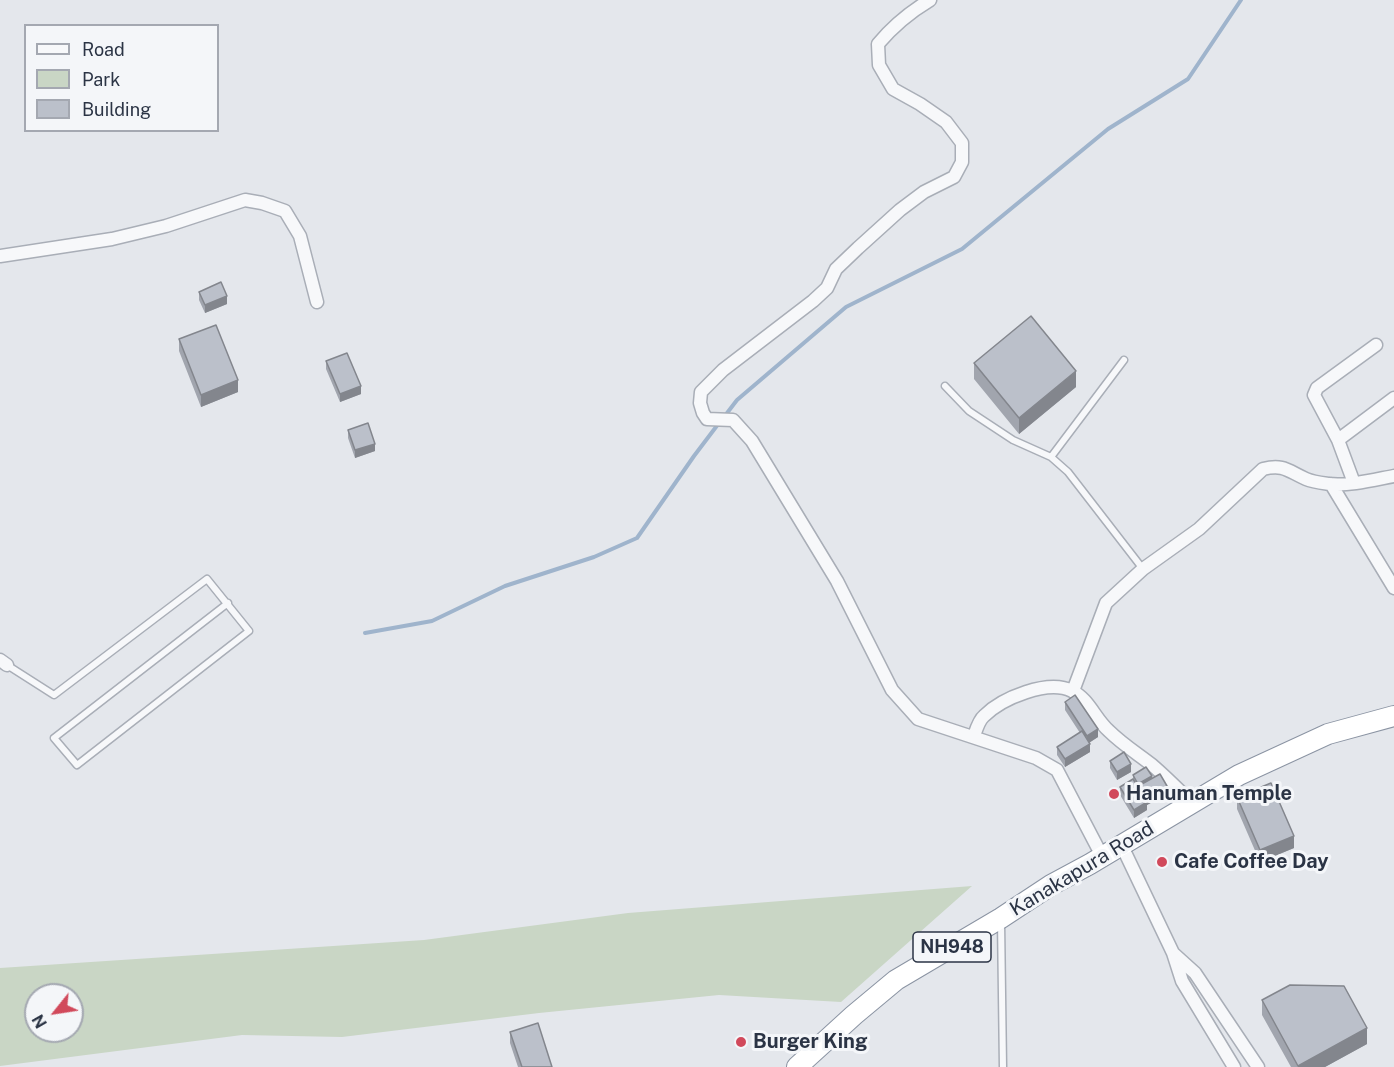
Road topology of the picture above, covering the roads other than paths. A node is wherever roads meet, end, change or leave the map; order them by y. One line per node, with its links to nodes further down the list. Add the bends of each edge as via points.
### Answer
1 (930, 0): 19 (street, via 890,29 878,44 879,65 893,89 946,122 962,143 962,162 954,177 900,210 836,269 813,301 723,370 701,392 700,403 707,419 733,420 752,441 837,581 892,690 918,719)
2 (0, 256): 3 (street, via 112,239 245,200 285,211 300,236)
3 (317, 302)
4 (1376, 345): 8 (street, via 1317,387 1314,395)
5 (1124, 360): 9 (lane)
6 (945, 386): 9 (lane, via 969,411 1013,440)
7 (1394, 398): 8 (street)
8 (1338, 440): 11 (street)
9 (1051, 457): 13 (lane, via 1068,471)
10 (1394, 476): 11 (street)
11 (1354, 483): 12 (street)
12 (1331, 484): 13 (street, via 1309,481 1288,469 1263,469 1199,529); 14 (street)
13 (1143, 569): 17 (street, via 1106,603)
14 (1394, 588)
15 (228, 603): 15 (lane, via 249,630 77,765 54,738); 16 (lane, via 207,579 54,695)
16 (4, 662)
17 (1073, 691): 19 (street, via 1056,686 1035,689 1004,701 982,717); 20 (street, via 1108,731)
18 (1394, 716): 20 (highway, Kanakapura Road / NH948, via 1328,734 1239,775)
19 (974, 736): 22 (street, via 1036,758 1057,770)
20 (1192, 803): 21 (highway, Kanakapura Road / NH948)
21 (1121, 844): 22 (highway, Kanakapura Road / NH948); 24 (street)
22 (1102, 856): 23 (highway, Kanakapura Road / NH948)
23 (1001, 918): 25 (highway, Kanakapura Road / NH948, via 896,980); 26 (lane)
24 (1173, 953): 27 (street, via 1182,981); 28 (street, via 1195,973)
25 (796, 1067)
26 (1003, 1067)
27 (1234, 1067)
28 (1258, 1067)

